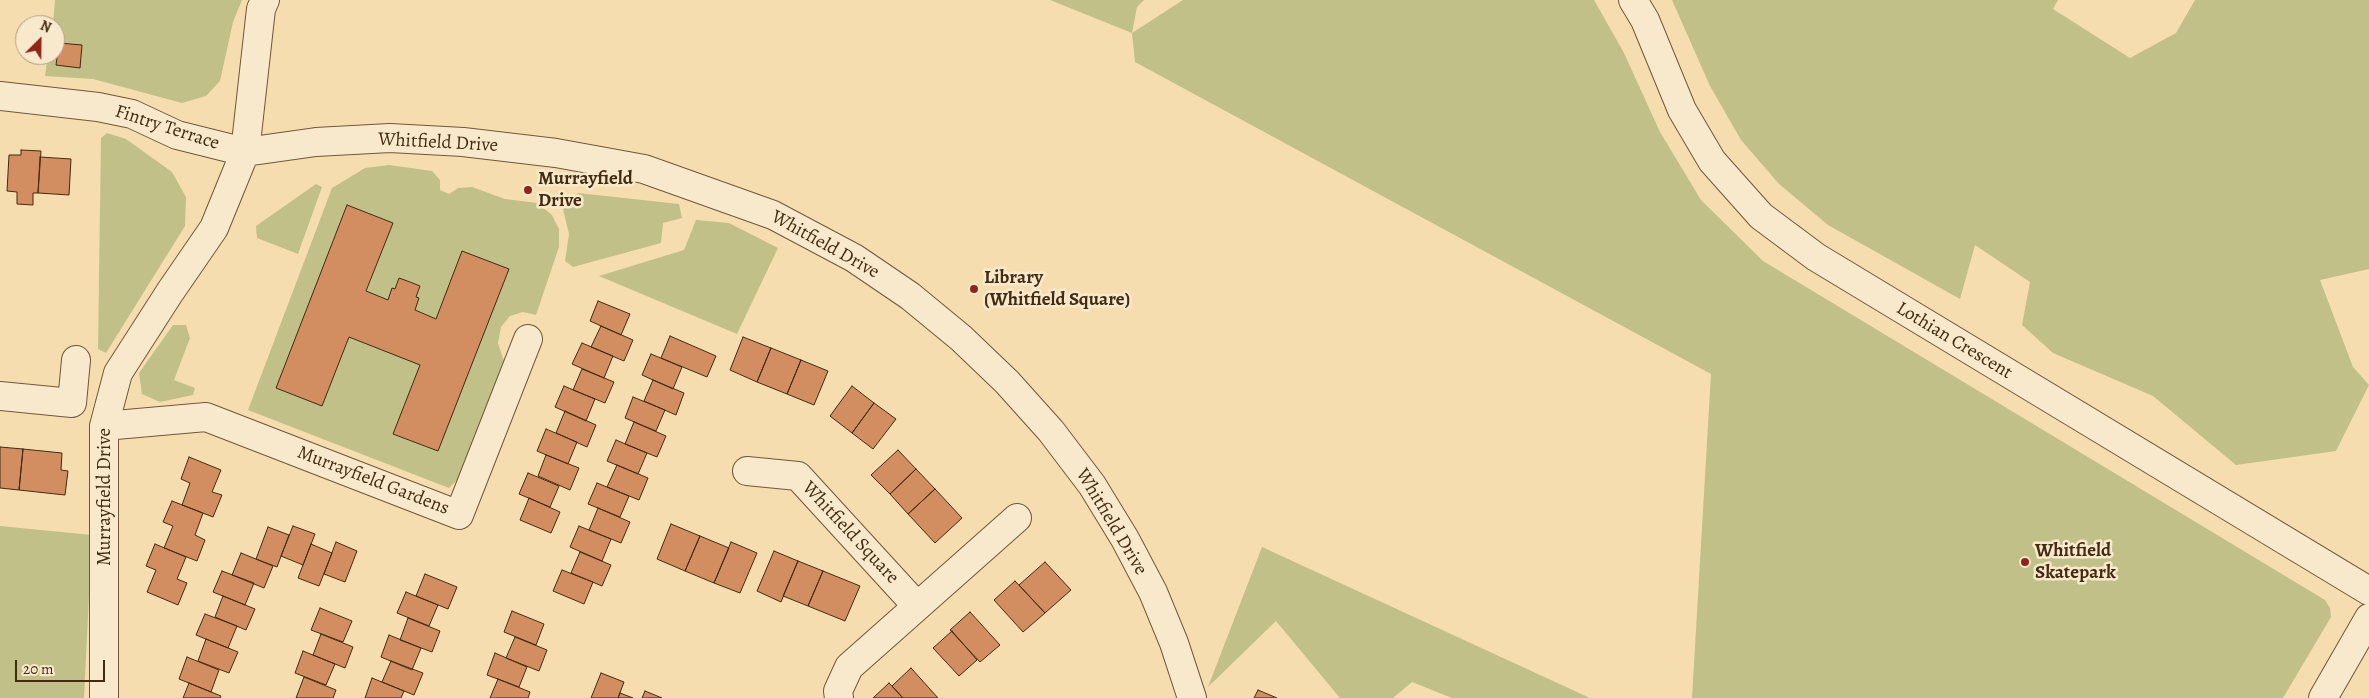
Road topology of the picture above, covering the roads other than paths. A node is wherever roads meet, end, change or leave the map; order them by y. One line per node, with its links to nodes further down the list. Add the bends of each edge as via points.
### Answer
1 (265, 0): 4 (street, via 261,9)
2 (1632, 0): 11 (street, Lothian Crescent, via 1645,20 1682,110 1712,161 1761,216 1816,257)
3 (0, 96): 4 (street, Fintry Terrace, via 98,106 124,112 177,135)
4 (245, 152): 8 (street, Murrayfield Drive, via 214,228 118,373); 16 (street, Whitfield Drive, via 316,142 390,138 463,142 556,153 644,169 700,187 773,215 854,258 910,296 961,338 1007,382 1057,439 1092,485 1153,592)
5 (528, 339): 8 (street, Murrayfield Gardens, via 459,515 206,417)
6 (76, 360): 7 (street, via 72,403)
7 (0, 396)
8 (104, 426): 14 (street, Murrayfield Drive)
9 (747, 471): 12 (street, Whitfield Square, via 798,476)
10 (1017, 518): 12 (street)
11 (2369, 590)
12 (917, 606): 15 (street, via 849,667 838,691)
13 (2369, 618): 17 (street)
14 (104, 698)
15 (840, 698)
16 (1192, 698)
17 (2323, 698)

